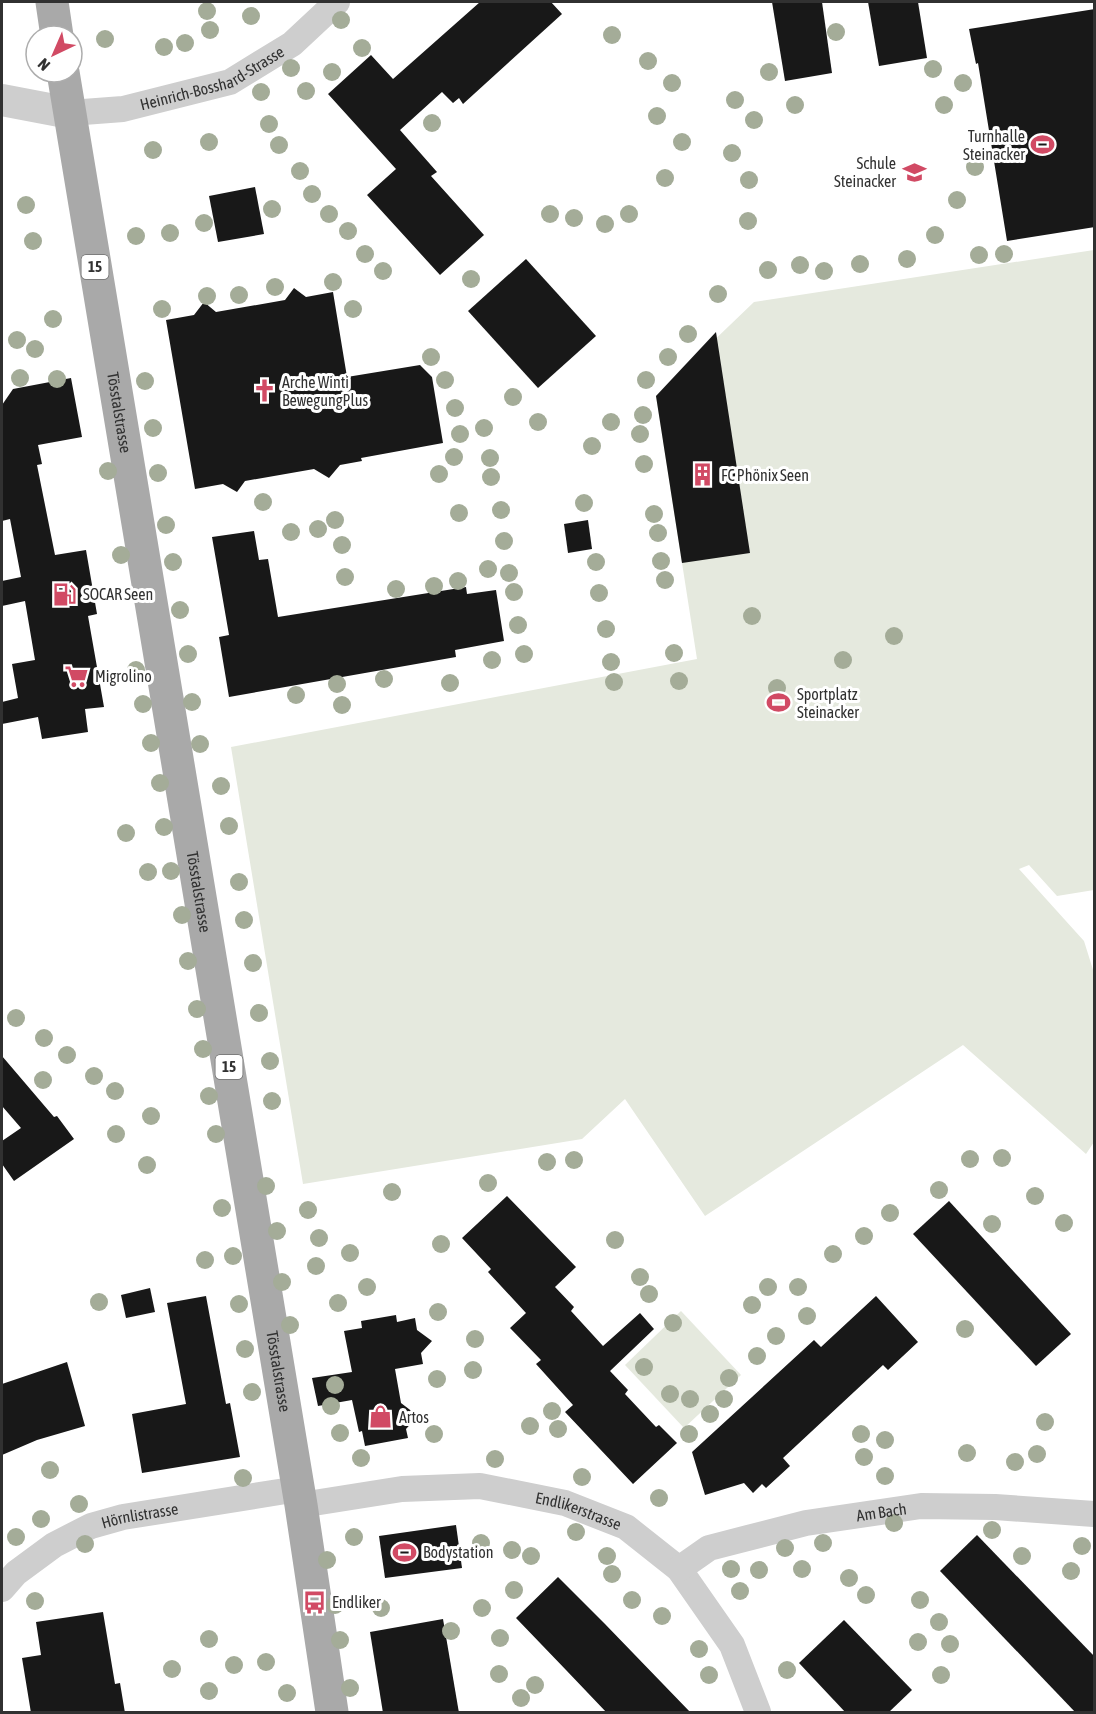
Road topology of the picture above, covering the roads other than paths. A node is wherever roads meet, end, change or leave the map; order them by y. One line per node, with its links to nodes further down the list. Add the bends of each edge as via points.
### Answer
1 (52, 2): 3 (main road)
2 (337, 2): 6 (street, Heinrich-Bosshard-Strasse, via 292,44 230,82 123,109)
3 (55, 24)
4 (65, 84): 6 (main road, Tösstalstrasse / 15)
5 (2, 100): 6 (street)
6 (70, 113): 7 (main road, Tösstalstrasse / 15)
7 (300, 1497): 9 (street, Endlikerstrasse, via 480,1486 565,1503 626,1527); 10 (street, Hörnlistrasse, via 123,1517 91,1526 54,1545 16,1573); 11 (main road, Tösstalstrasse / 15)
8 (1095, 1514): 9 (street, Am Bach, via 921,1506 806,1523 720,1545)
9 (679, 1569): 12 (street, Endlikerstrasse, via 732,1645)
10 (2, 1589)
11 (332, 1713)
12 (758, 1713)

